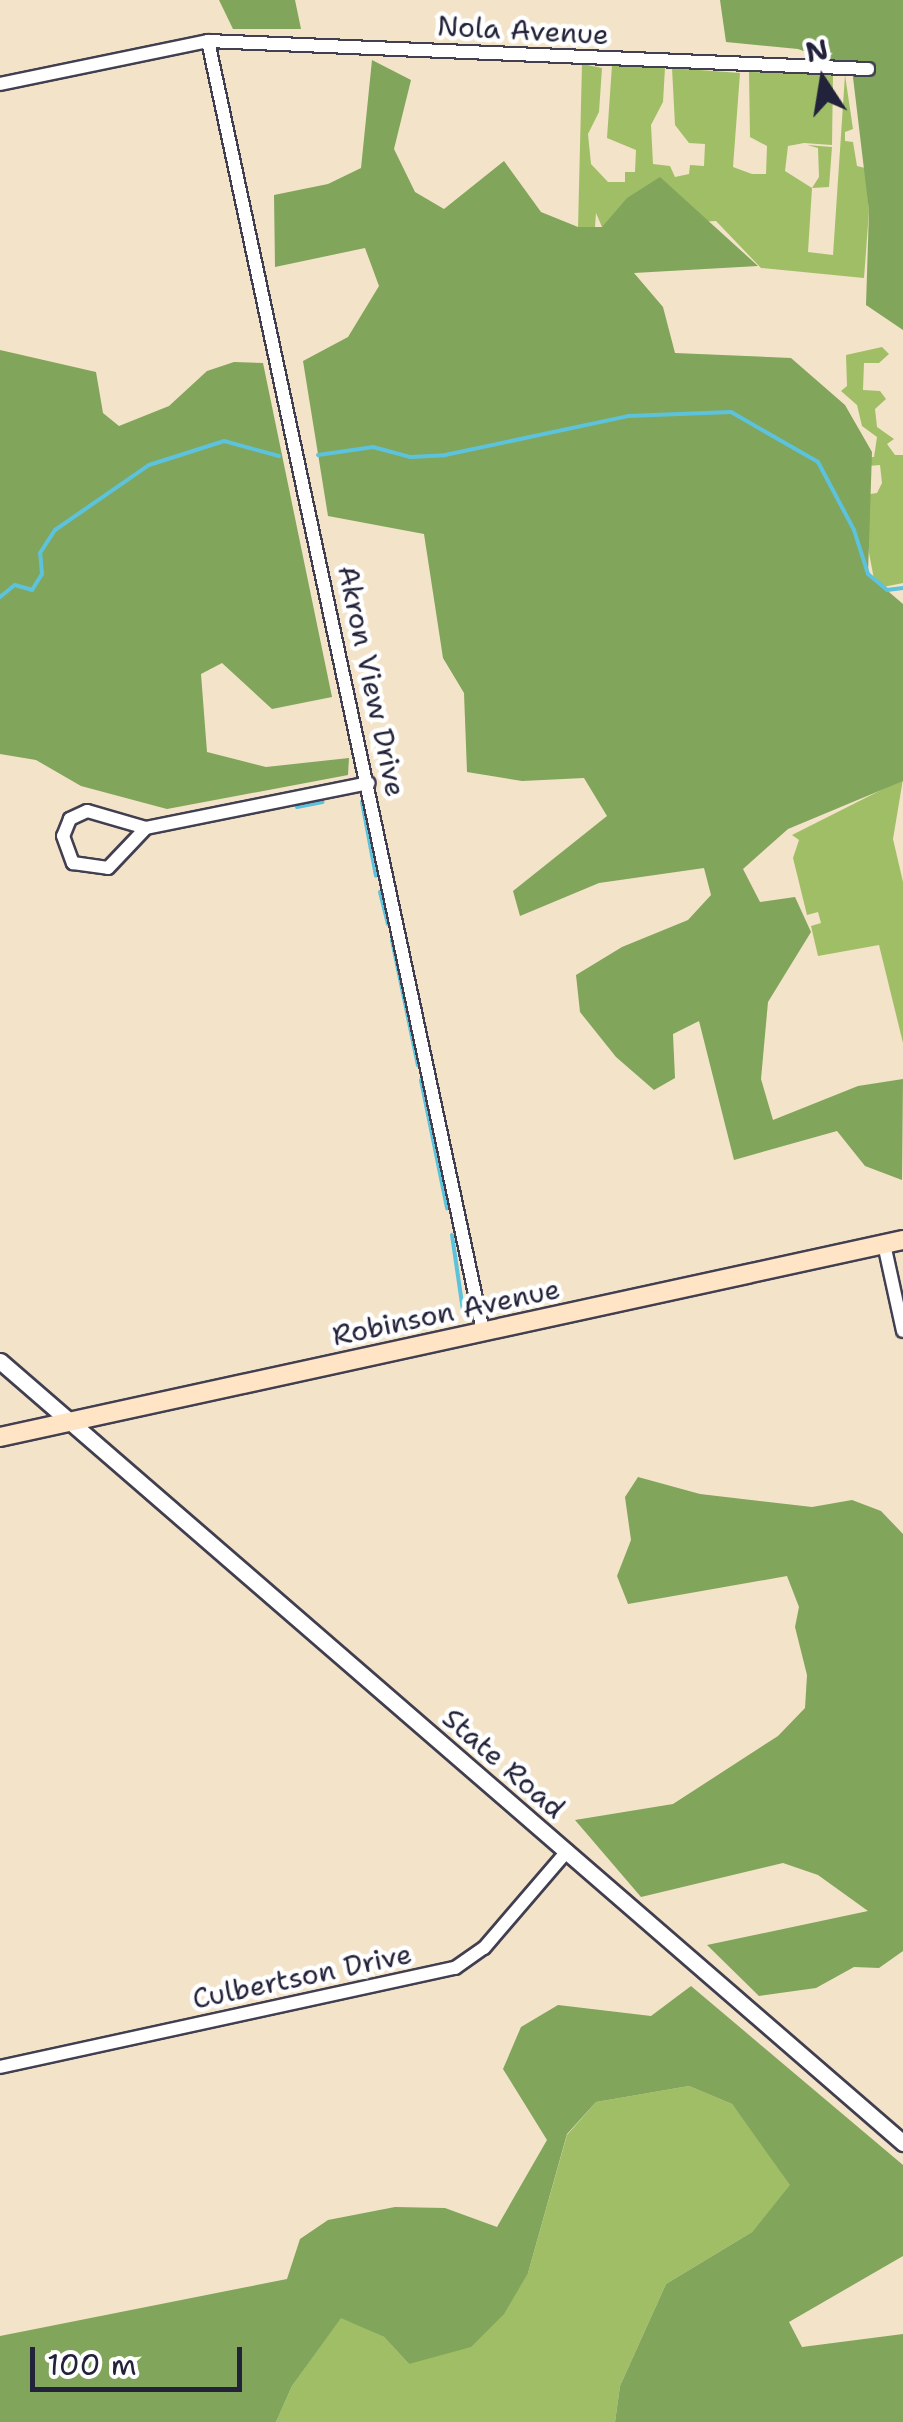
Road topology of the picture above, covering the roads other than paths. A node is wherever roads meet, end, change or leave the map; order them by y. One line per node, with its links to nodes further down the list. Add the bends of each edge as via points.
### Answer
1 (208, 41): 2 (street, Nola Avenue); 3 (street, Nola Avenue); 4 (street, Akron View Drive)
2 (868, 70)
3 (0, 84)
4 (369, 783): 5 (street); 8 (street, Akron View Drive)
5 (146, 828): 5 (street, via 87,812 70,819 63,836 73,863 97,870 108,868)
6 (894, 1242): 7 (street); 8 (main road, Robinson Avenue)
7 (903, 1331)
8 (483, 1332): 10 (main road, Robinson Avenue)
9 (0, 1361): 10 (street, State Road)
10 (70, 1421): 11 (main road, Robinson Avenue); 12 (street, State Road)
11 (0, 1436)
12 (566, 1851): 13 (street, Culbertson Drive, via 484,1948 455,1968); 14 (street, State Road)
13 (0, 2067)
14 (896, 2130): 15 (street, State Road)
15 (903, 2143)

